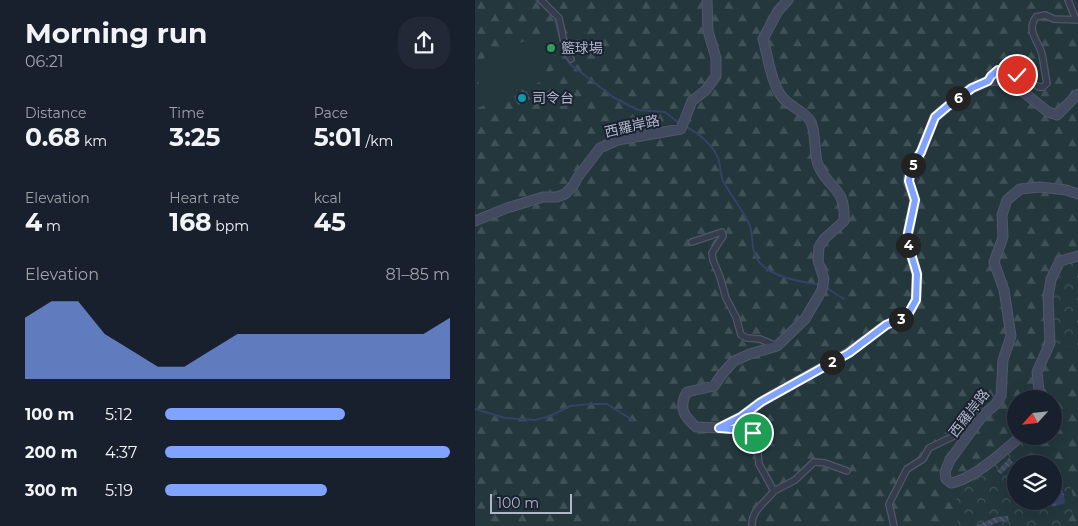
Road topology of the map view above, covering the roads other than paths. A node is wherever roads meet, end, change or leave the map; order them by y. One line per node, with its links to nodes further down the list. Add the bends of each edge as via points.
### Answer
1 (541, 0): 6 (street, via 559,18 566,52)
2 (707, 0): 10 (street, 西羅岸路, via 708,30 716,76 706,90 692,100 681,128 618,140 600,148 565,194 543,197)
3 (788, 0): 13 (street, via 778,10 763,39 778,90 814,129 818,166 838,191 844,221 819,247 823,286 805,319)
4 (1068, 0): 5 (street)
5 (1077, 20): 7 (street, via 1045,16 1036,17 1032,22 1031,29 1042,54 1047,83 1043,87 998,70)
6 (571, 58)
7 (988, 81): 8 (street, via 1001,80 1016,86 1048,112 1057,115); 16 (street, via 972,88 935,117 911,168 909,181 915,200 908,239 917,274 916,300 907,316 886,325 849,353)
8 (1078, 94)
9 (1078, 194): 15 (street, 西羅岸路, via 1040,187 1020,190 1007,200 1002,215 1003,237 994,262 1004,290 1011,336 1003,360 1001,396 995,406)
10 (475, 220)
11 (692, 242): 13 (street, via 722,232 723,236 712,253 713,260 741,335)
12 (1078, 256): 14 (street, via 1060,261 1051,279 1048,297 1050,343 1037,372)
13 (777, 346): 16 (street, via 734,361 714,386 687,392 683,399 687,420 696,428)
14 (1039, 390)
15 (983, 415): 17 (street, 西羅岸路, via 950,460 946,479 951,483 957,482); 21 (street, via 971,413 954,436 929,448 923,459 907,469 889,504)
16 (719, 428): 19 (street, via 753,433 759,464)
17 (1009, 445)
18 (847, 471): 19 (street, via 814,462 795,480)
19 (774, 491): 20 (street, via 755,512)
20 (751, 526)
21 (893, 526)

